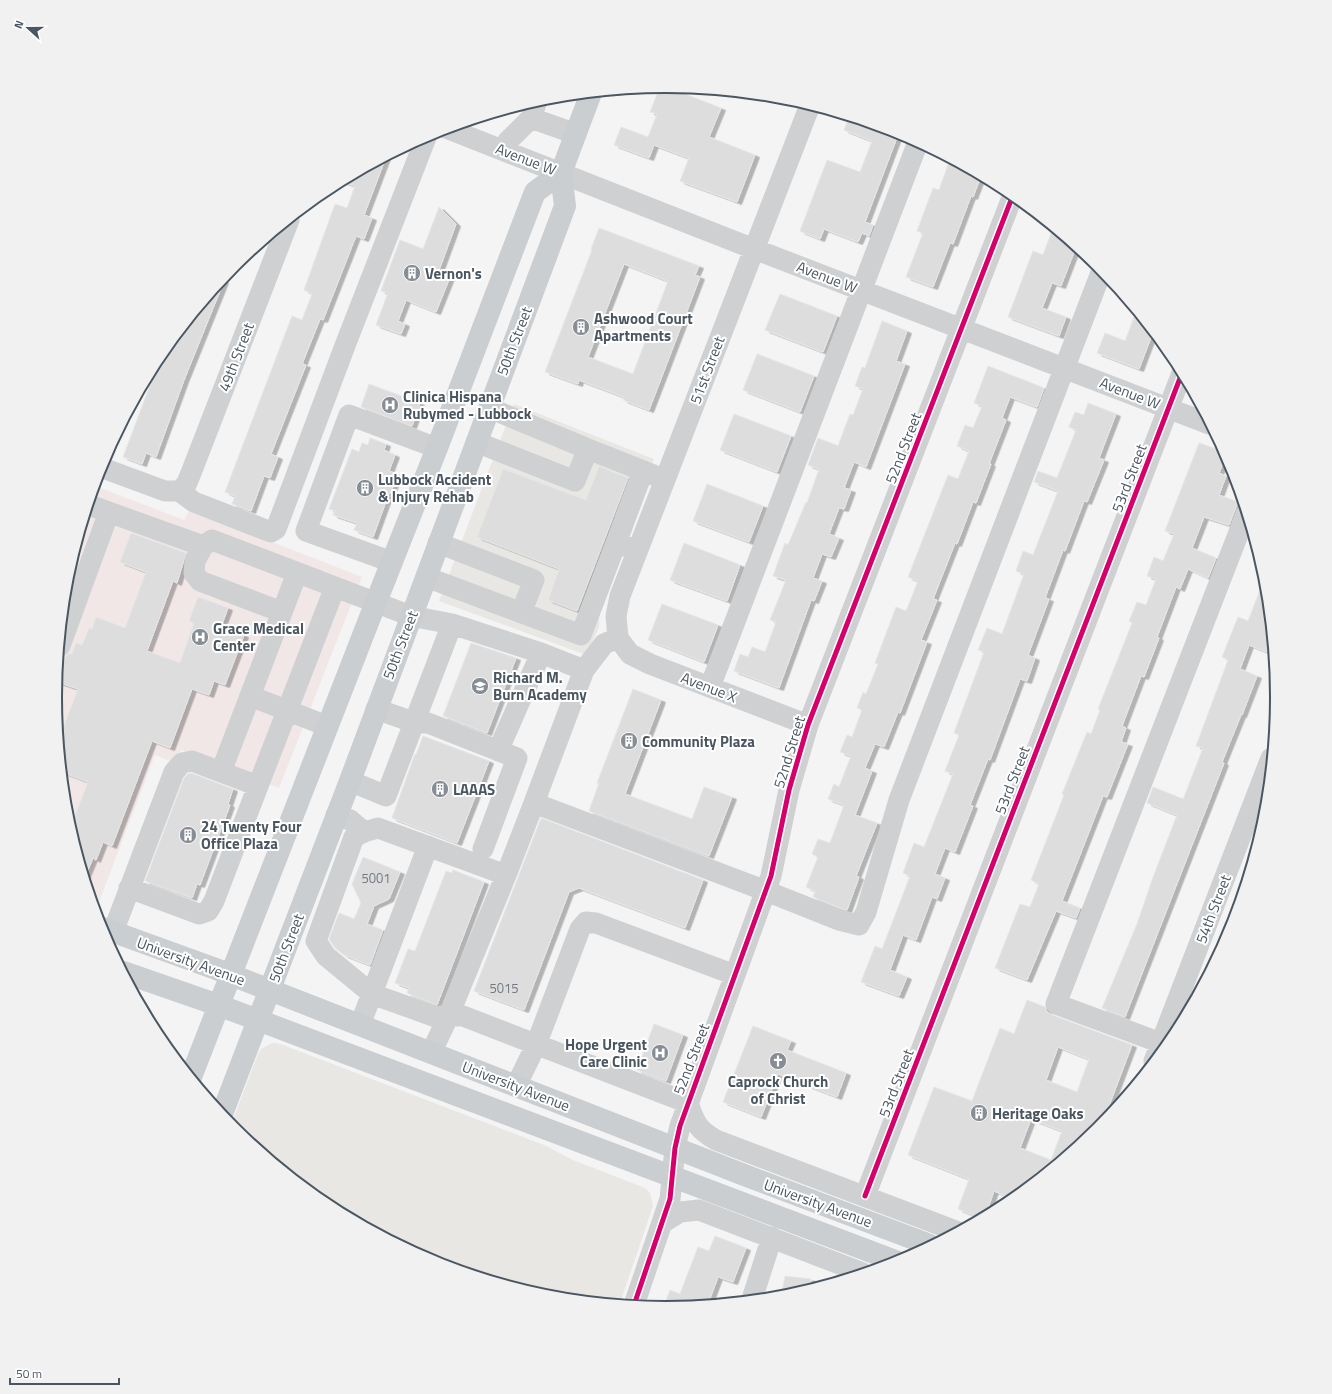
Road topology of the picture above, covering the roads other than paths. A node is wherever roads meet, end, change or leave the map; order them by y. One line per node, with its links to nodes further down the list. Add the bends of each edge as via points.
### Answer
1 (589, 98): 5 (main road, 50th Street)
2 (534, 109): 5 (street); 8 (street)
3 (808, 111): 12 (street, 51st Street)
4 (455, 131): 8 (street, Avenue W)
5 (576, 134): 9 (main road, 50th Street)
6 (423, 144): 27 (street, via 276,529 272,532 194,502)
7 (916, 147): 14 (street)
8 (503, 150): 9 (street, Avenue W)
9 (561, 173): 12 (street, Avenue W); 18 (main road, 50th Street, via 565,206); 22 (main road, via 535,192)
10 (1011, 201): 15 (street, 52nd Street)
11 (286, 228): 27 (street, 49th Street, via 191,473)
12 (754, 249): 14 (street, Avenue W); 26 (street, 51st Street)
13 (1099, 277): 16 (street)
14 (862, 291): 15 (street, Avenue W); 52 (street)
15 (962, 329): 16 (street, Avenue W); 57 (street, 52nd Street)
16 (1065, 368): 19 (street, Avenue W); 73 (street, via 899,800 866,912 859,925 839,920)
17 (1179, 379): 19 (street, 53rd Street)
18 (489, 408): 21 (main road, 50th Street); 23 (street)
19 (1168, 408): 20 (street, Avenue W); 99 (street, 53rd Street)
20 (1203, 421)
21 (476, 442): 23 (street, via 575,481); 31 (main road, 50th Street)
22 (437, 448): 35 (main road); 35 (street, via 349,415 306,531)
23 (588, 449): 25 (street)
24 (107, 469): 27 (street, via 165,491)
25 (643, 471): 26 (street); 32 (street)
26 (665, 480): 34 (street, 51st Street)
27 (179, 491)
28 (93, 506): 29 (street)
29 (109, 512): 33 (street); 48 (street)
30 (1243, 521): 89 (street, via 1056,1004)
31 (438, 543): 39 (main road, 50th Street); 45 (street, via 534,580)
32 (616, 543): 34 (street); 36 (street)
33 (203, 546): 37 (street, via 212,540); 44 (street, via 195,561 194,573 200,581)
34 (637, 551): 38 (street, 51st Street)
35 (392, 562): 41 (main road)
36 (608, 566): 38 (street); 42 (street)
37 (297, 573): 40 (street); 44 (street)
38 (629, 574): 43 (street, 51st Street)
39 (426, 577): 45 (street); 46 (main road, 50th Street)
40 (335, 587): 41 (street); 55 (street)
41 (376, 602): 46 (street); 58 (main road)
42 (594, 602): 43 (street); 45 (street, via 581,635)
43 (617, 610): 49 (street, 51st Street)
44 (282, 612): 53 (street)
45 (521, 613)
46 (411, 616): 47 (street); 54 (main road, 50th Street)
47 (452, 624): 50 (street); 56 (street)
48 (66, 630)
49 (618, 638): 51 (street, via 604,644); 52 (street, Avenue X, via 630,654)
50 (540, 654): 51 (street); 59 (street)
51 (584, 670): 64 (street)
52 (710, 687): 57 (street, Avenue X)
53 (250, 696): 55 (street); 60 (street)
54 (376, 709): 56 (street); 62 (main road, 50th Street)
55 (288, 710): 58 (street); 63 (street)
56 (413, 722): 59 (street, via 428,723); 62 (street, via 386,796)
57 (808, 725): 73 (street, 52nd Street, via 789,790 772,876)
58 (327, 726): 79 (main road)
59 (498, 751): 68 (street, via 517,758)
60 (221, 772): 63 (street); 72 (street, via 192,761 182,763 174,772)
61 (1265, 773): 87 (street, 54th Street)
62 (350, 781): 65 (main road, 50th Street)
63 (258, 786): 72 (street, via 214,902 208,911 199,914)
64 (534, 803): 70 (street); 73 (street)
65 (336, 815): 66 (street, via 350,820); 69 (main road, 50th Street)
66 (364, 832): 67 (street, via 378,828); 71 (street, via 354,837)
67 (428, 846): 70 (street); 82 (street)
68 (483, 849)
69 (316, 867): 71 (street); 74 (main road, 50th Street)
70 (506, 875): 84 (street)
71 (340, 876): 75 (street)
72 (129, 888): 76 (street)
73 (766, 891): 80 (street, 52nd Street)
74 (299, 914): 75 (street); 81 (main road, 50th Street)
75 (323, 922): 82 (street, via 316,941 326,956)
76 (108, 928)
77 (109, 931): 79 (main road, University Avenue)
78 (130, 974): 83 (main road, University Avenue)
79 (230, 975): 81 (main road, University Avenue); 83 (main road)
80 (735, 975): 88 (street, via 596,922 586,922 580,929); 93 (street, 52nd Street)
81 (270, 990): 85 (main road, 50th Street); 86 (main road, University Avenue)
82 (372, 994): 84 (street, via 436,1017); 86 (street)
83 (218, 1005): 85 (main road, University Avenue); 91 (main road)
84 (449, 1015): 88 (street, via 463,1016); 90 (street)
85 (257, 1020): 94 (main road, 50th Street); 96 (main road, University Avenue)
86 (360, 1025): 90 (main road, University Avenue)
87 (1160, 1044)
88 (536, 1045): 92 (street); 93 (street)
89 (1155, 1051)
90 (430, 1052): 92 (main road, University Avenue)
91 (193, 1072)
92 (516, 1086): 95 (main road, University Avenue)
93 (688, 1103): 95 (street, 52nd Street); 98 (street, via 695,1122 703,1132 716,1140)
94 (224, 1108)
95 (675, 1148): 96 (street, 52nd Street); 97 (main road, University Avenue)
96 (672, 1176): 100 (street, 52nd Street, via 670,1199); 104 (main road, University Avenue)
97 (752, 1178): 98 (street); 103 (main road, University Avenue)
98 (816, 1178): 99 (street)
99 (865, 1196): 101 (street)
100 (662, 1223): 102 (street, via 680,1212 699,1210); 107 (street, 52nd Street)
101 (950, 1230)
102 (772, 1238): 105 (street); 106 (street)
103 (924, 1243)
104 (888, 1258)
105 (856, 1270)
106 (754, 1294)
107 (636, 1300)

